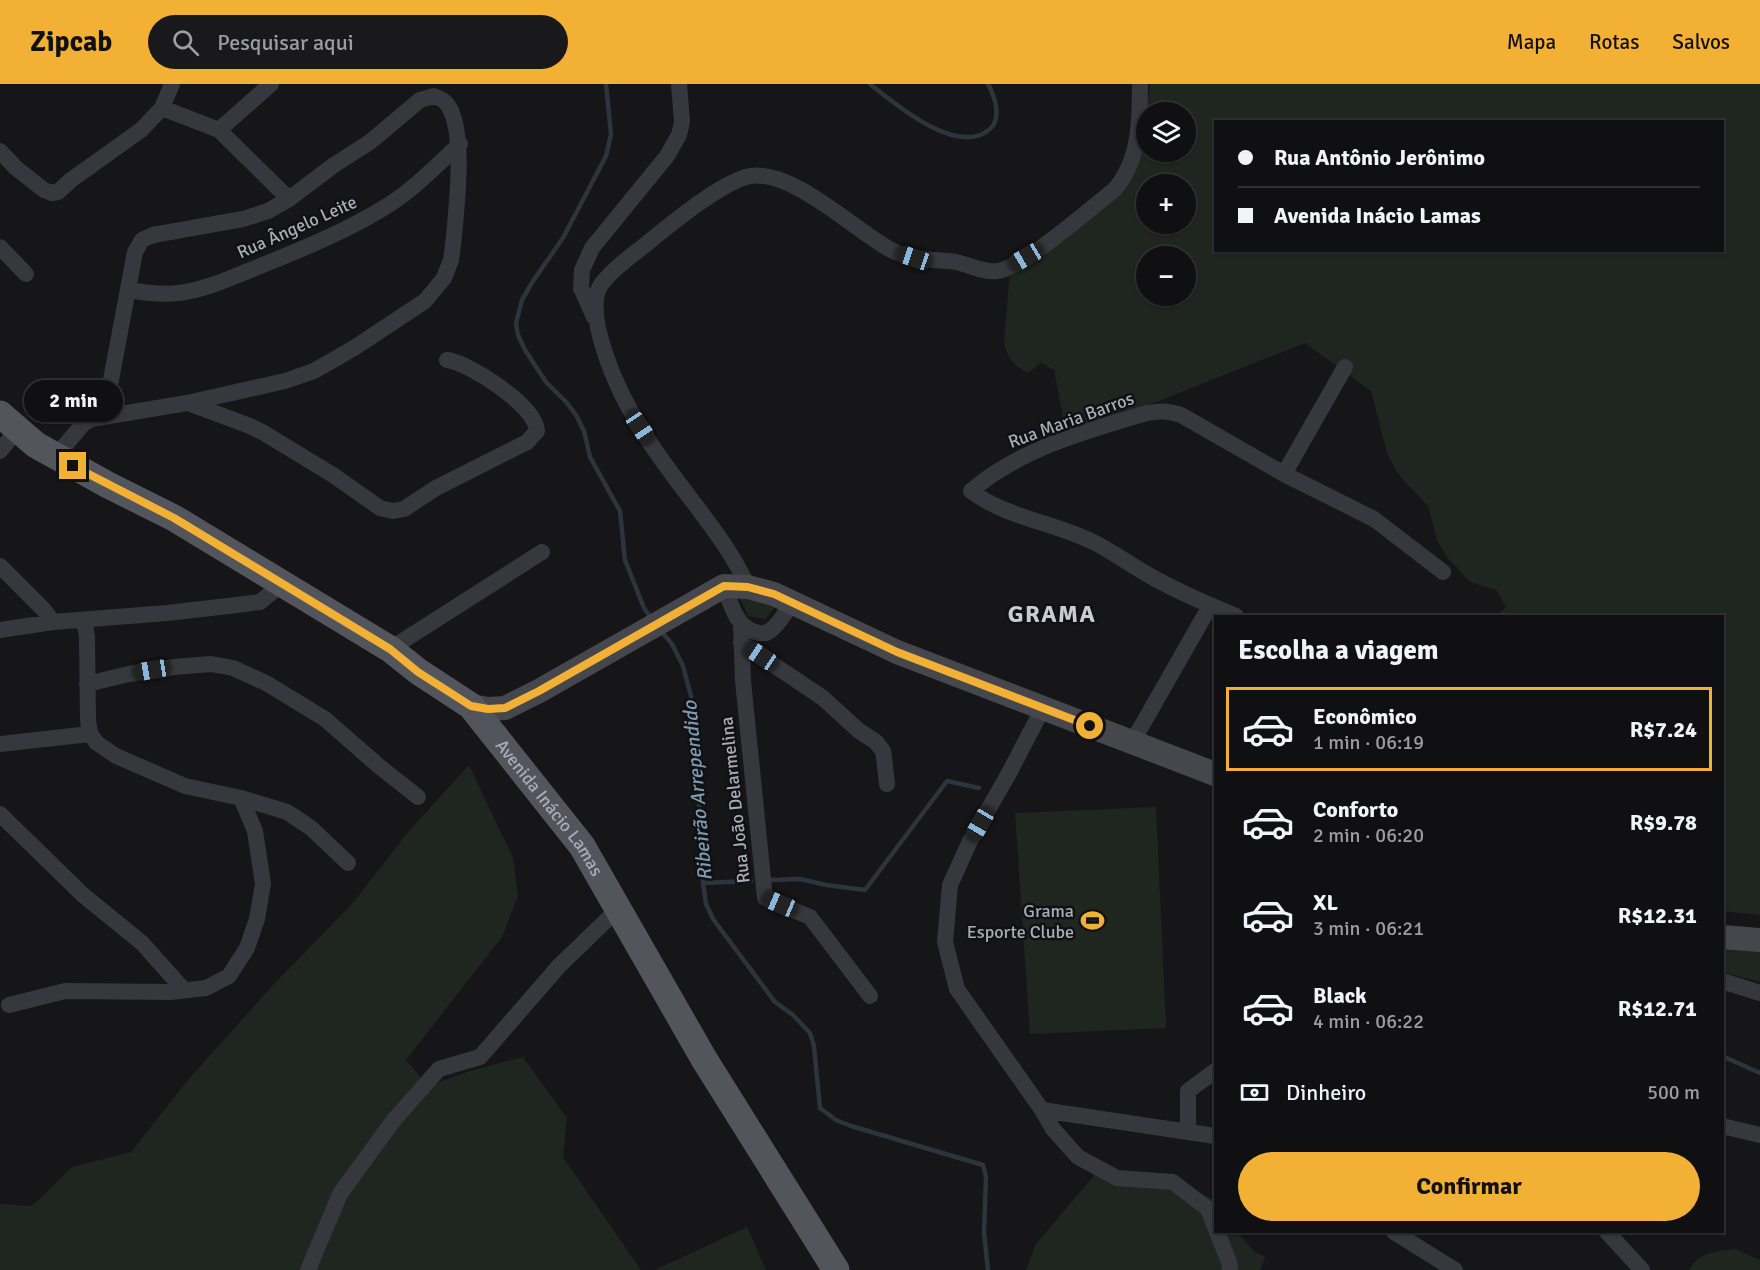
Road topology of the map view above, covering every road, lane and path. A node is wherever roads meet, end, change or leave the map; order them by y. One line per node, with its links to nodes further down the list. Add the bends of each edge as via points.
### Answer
1 (172, 84): 5 (street)
2 (271, 84): 6 (street)
3 (679, 84): 13 (street, via 679,135 667,156 592,248 582,270 581,288)
4 (1140, 84): 13 (street, via 1140,123 1125,177 1046,243 1011,265 993,271 914,258 892,250 802,191 769,177 753,176 709,198 627,259 600,286 596,296)
5 (162, 108): 6 (street); 8 (street, via 141,130 55,193 44,190)
6 (219, 130): 9 (street)
7 (459, 144): 9 (street, via 457,127 446,103 429,96); 12 (street, Rua Ângelo Leite, via 390,204 290,254 191,291 155,294); 16 (street, via 451,260 431,295 354,348 304,375)
8 (0, 151)
9 (289, 200): 12 (street, via 254,216 147,237 135,252)
10 (0, 247): 11 (street)
11 (26, 274)
12 (129, 290): 17 (street)
13 (598, 323): 27 (street, via 616,382 640,427 726,545)
14 (447, 360): 16 (street, via 463,364 504,390 536,423 537,431 527,442 436,488 400,511 380,508 250,426)
15 (1345, 366): 21 (street)
16 (187, 403): 17 (street)
17 (104, 417): 20 (street, via 83,424)
18 (9, 422): 19 (street); 20 (main road, Avenida Inácio Lamas)
19 (0, 451)
20 (56, 456): 25 (main road, Avenida Inácio Lamas, via 174,518)
21 (1284, 474): 24 (street, Rua Maria Barros, via 1374,519); 29 (street, Rua Maria Barros, via 1180,415 1162,411 1062,441 1005,466 971,491 1003,508 1091,540)
22 (542, 552): 36 (street)
23 (0, 566): 32 (street)
24 (1443, 572)
25 (282, 584): 31 (street, via 260,602); 36 (main road, Avenida Inácio Lamas)
26 (724, 586): 27 (main road); 33 (street); 38 (main road, via 505,708)
27 (748, 587): 28 (main road)
28 (792, 603): 33 (street, via 776,626 765,633); 39 (main road, via 897,652)
29 (1210, 606): 30 (street, Rua Maria Barros); 41 (street)
30 (1233, 615)
31 (84, 620): 32 (street); 37 (street)
32 (53, 621): 34 (street)
33 (741, 623): 35 (street, Rua João Delarmelina)
34 (0, 630)
35 (741, 643): 44 (street, via 823,698 876,742 885,758); 55 (street, Rua João Delarmelina, via 765,898 810,917)
36 (390, 649): 38 (main road, Avenida Inácio Lamas)
37 (87, 684): 40 (street); 45 (street, via 174,667 211,664 233,668 325,719)
38 (471, 706): 49 (main road, Avenida Inácio Lamas, via 582,846)
39 (1043, 708): 41 (main road); 58 (street, via 950,885 945,942 957,989)
40 (90, 734): 42 (street); 46 (street, via 116,756 185,786)
41 (1133, 741): 43 (main road)
42 (0, 744)
43 (1214, 774)
44 (886, 784)
45 (418, 797)
46 (241, 798): 48 (street, via 287,812); 53 (street, via 255,831 263,884 257,919 248,948 229,976 206,988)
47 (0, 814): 53 (street, via 83,894 142,943)
48 (348, 862)
49 (618, 909): 67 (street, via 559,966 480,1057 439,1069 393,1121 340,1194); 68 (main road, Avenida Inácio Lamas, via 704,1059)
50 (1724, 937): 51 (main road)
51 (1760, 940)
52 (1724, 982): 54 (street)
53 (184, 990): 56 (street, via 66,991)
54 (1760, 993)
55 (870, 996)
56 (9, 1005)
57 (1214, 1072): 60 (street, via 1188,1091)
58 (1042, 1110): 60 (street); 63 (street, via 1078,1157 1117,1178 1173,1182 1208,1209)
59 (1724, 1126): 61 (street)
60 (1188, 1132): 62 (street)
61 (1760, 1135)
62 (1214, 1136)
63 (1214, 1224)
64 (1217, 1233): 69 (street)
65 (1396, 1233): 70 (street)
66 (1608, 1233): 71 (street)
67 (308, 1270)
68 (836, 1270)
69 (1230, 1270)
70 (1455, 1270)
71 (1642, 1270)

